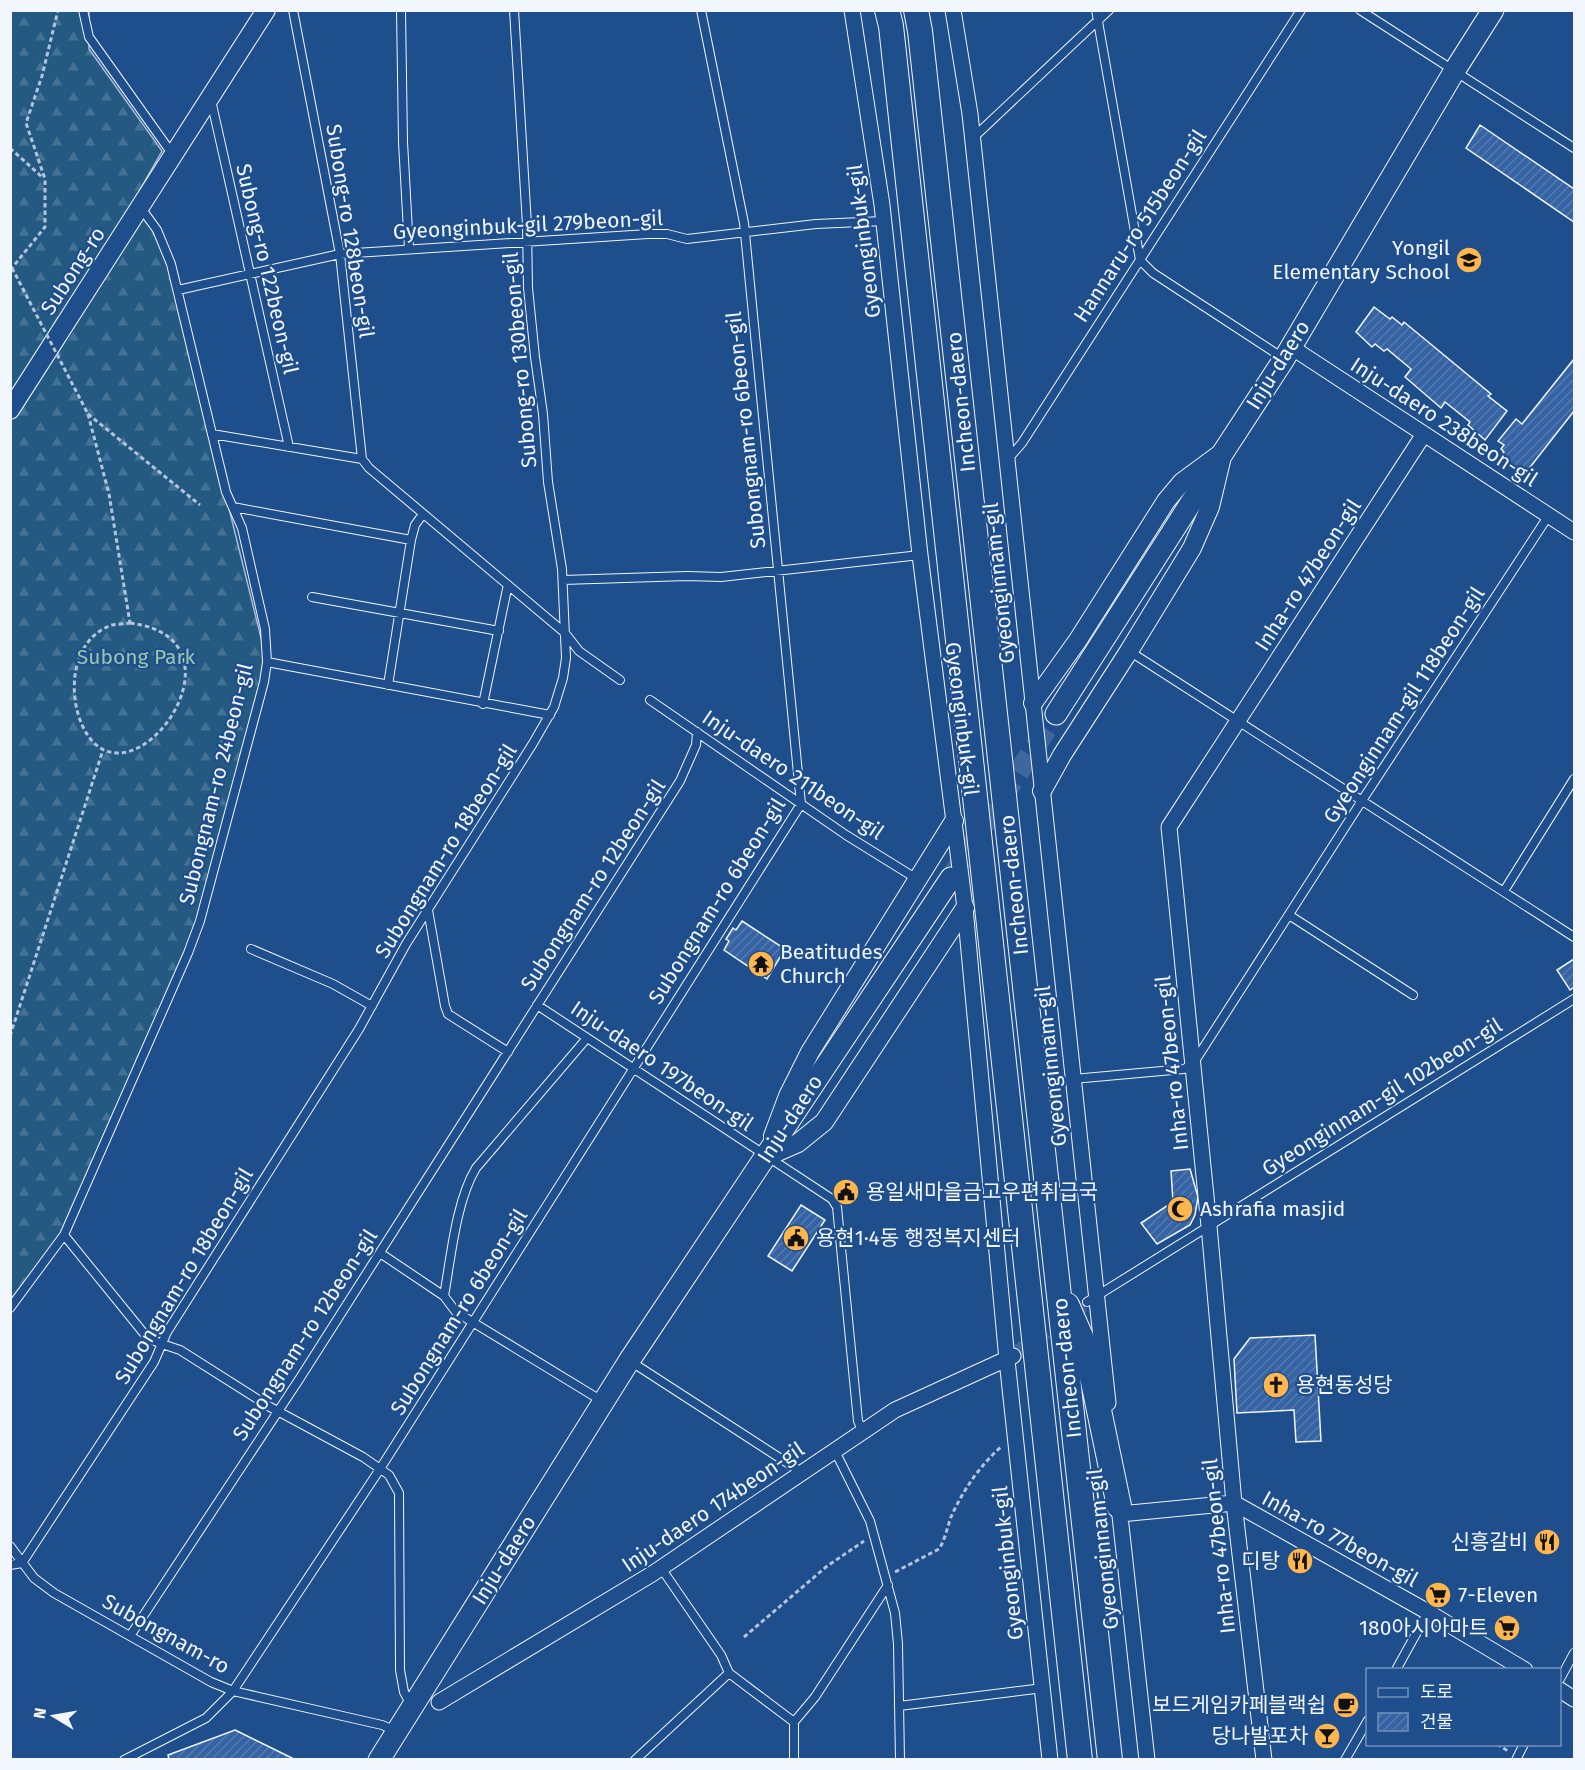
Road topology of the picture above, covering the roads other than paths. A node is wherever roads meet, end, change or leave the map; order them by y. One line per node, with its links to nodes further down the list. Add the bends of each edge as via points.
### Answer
1 (83, 10): 21 (lane, via 89,37)
2 (292, 10): 27 (lane, Subong-ro 128beon-gil)
3 (401, 10): 26 (lane)
4 (514, 10): 25 (lane, Subong-ro 130beon-gil)
5 (701, 10): 24 (lane, Subongnam-ro 6beon-gil)
6 (852, 10): 23 (street, Gyeonginbuk-gil)
7 (887, 10): 134 (highway, Incheon-daero)
8 (916, 10): 89 (highway, Incheon-daero)
9 (953, 10): 19 (street, Gyeonginnam-gil)
10 (1096, 10): 16 (lane)
11 (1109, 10): 16 (lane)
12 (1301, 10): 28 (lane, Hannaru-ro 515beon-gil)
13 (1360, 10): 17 (lane)
14 (1492, 10): 17 (main road, Inju-daero)
15 (267, 12): 18 (street, Subong-ro)
16 (1098, 21): 19 (lane); 28 (lane)
17 (1455, 70): 20 (lane); 31 (main road, Inju-daero)
18 (210, 99): 21 (street, Subong-ro); 29 (lane, Subong-ro 122beon-gil)
19 (973, 138): 38 (street, Gyeonginnam-gil)
20 (1575, 148)
21 (174, 156): 22 (street, Subong-ro)
22 (141, 207): 30 (lane, Subongnam-ro 24beon-gil, via 157,230); 32 (street, Subong-ro)
23 (884, 221): 24 (lane, Gyeonginbuk-gil 279beon-gil); 44 (street, Gyeonginbuk-gil)
24 (745, 232): 25 (lane, Gyeonginbuk-gil 279beon-gil, via 687,239 648,234); 45 (lane, Subongnam-ro 6beon-gil)
25 (527, 242): 26 (lane, Gyeonginbuk-gil 279beon-gil); 46 (lane, Subong-ro 130beon-gil, via 535,357)
26 (409, 249): 27 (lane, Gyeonginbuk-gil 279beon-gil)
27 (340, 254): 29 (lane, Gyeonginbuk-gil 279beon-gil); 37 (lane, Subong-ro 128beon-gil)
28 (1140, 260): 31 (lane, via 1153,273); 38 (lane, Hannaru-ro 515beon-gil, via 1022,443)
29 (250, 274): 30 (lane, Gyeonginbuk-gil 279beon-gil); 35 (lane, Subong-ro 122beon-gil)
30 (177, 290): 33 (lane, Subongnam-ro 24beon-gil)
31 (1288, 353): 34 (street, Inju-daero 238beon-gil); 36 (main road, Inju-daero)
32 (10, 410)
33 (212, 434): 35 (lane); 39 (lane, Subongnam-ro 24beon-gil)
34 (1424, 434): 41 (street, Inju-daero 238beon-gil); 61 (street, Inha-ro 47beon-gil)
35 (289, 447): 37 (lane)
36 (1224, 451): 52 (street, via 1210,507 1192,548); 57 (street, via 1182,482 1166,501 1078,640); 59 (main road, Inju-daero)
37 (362, 459): 40 (lane)
38 (1007, 460): 57 (street, Gyeonginnam-gil)
39 (233, 507): 43 (lane); 53 (lane, Subongnam-ro 24beon-gil, via 242,528 265,629)
40 (423, 514): 43 (lane); 47 (lane)
41 (1549, 515): 42 (street, Inju-daero 238beon-gil); 65 (lane, Gyeonginnam-gil 118beon-gil)
42 (1573, 528)
43 (411, 540): 49 (lane)
44 (920, 555): 45 (lane); 67 (street, Gyeonginbuk-gil)
45 (778, 572): 46 (lane, via 721,578); 66 (lane, Subongnam-ro 6beon-gil)
46 (562, 580): 51 (lane, Subong-ro 130beon-gil)
47 (509, 586): 50 (lane); 51 (lane)
48 (312, 597): 49 (lane)
49 (399, 613): 50 (lane); 55 (lane)
50 (499, 631): 58 (lane)
51 (565, 633): 54 (lane, via 579,651); 60 (lane, Subongnam-ro 18beon-gil, via 563,678)
52 (1129, 651): 61 (lane); 64 (street)
53 (267, 662): 55 (lane); 87 (lane, Subongnam-ro 24beon-gil, via 200,921)
54 (620, 680)
55 (388, 685): 58 (lane)
56 (650, 700): 62 (lane, Inju-daero 211beon-gil)
57 (1033, 702): 64 (street, Gyeonginnam-gil)
58 (483, 704): 60 (lane)
59 (1056, 714)
60 (550, 715): 72 (lane, Subongnam-ro 18beon-gil)
61 (1239, 720): 65 (lane); 82 (street, Inha-ro 47beon-gil, via 1169,827)
62 (696, 732): 66 (lane, Inju-daero 211beon-gil); 78 (lane, Subongnam-ro 12beon-gil, via 696,745 680,781)
63 (1575, 779): 70 (lane)
64 (1042, 791): 84 (street, Gyeonginnam-gil)
65 (1363, 799): 70 (lane); 73 (lane, Gyeonginnam-gil 118beon-gil)
66 (801, 804): 69 (lane, Inju-daero 211beon-gil); 83 (lane, Subongnam-ro 6beon-gil)
67 (954, 821): 69 (street); 71 (street, Gyeonginbuk-gil)
68 (951, 878): 85 (main road, Inju-daero)
69 (917, 879): 85 (street, via 810,1052)
70 (1504, 891): 74 (lane)
71 (965, 908): 85 (street, via 824,1122 798,1143); 95 (street, Gyeonginbuk-gil)
72 (428, 910): 79 (lane, Subongnam-ro 18beon-gil); 81 (lane, via 448,1014)
73 (1289, 915): 76 (lane); 82 (lane, Gyeonginnam-gil 118beon-gil)
74 (1575, 937)
75 (250, 949): 79 (lane, via 333,984)
76 (1413, 995)
77 (1575, 999): 86 (lane, Gyeonginnam-gil 102beon-gil)
78 (537, 1005): 80 (lane, Inju-daero 197beon-gil); 81 (lane, Subongnam-ro 12beon-gil)
79 (372, 1006): 94 (lane, Subongnam-ro 18beon-gil)
80 (588, 1038): 83 (lane, Inju-daero 197beon-gil); 90 (lane, via 468,1181)
81 (508, 1052): 88 (lane, Subongnam-ro 12beon-gil)
82 (1193, 1064): 84 (lane, via 1184,1069); 86 (street, Inha-ro 47beon-gil)
83 (634, 1069): 85 (lane, Inju-daero 197beon-gil); 93 (lane, Subongnam-ro 6beon-gil)
84 (1073, 1079): 91 (street, Gyeonginnam-gil)
85 (765, 1157): 96 (main road, Inju-daero); 99 (lane, Inju-daero 197beon-gil, via 832,1199 837,1207 858,1421)
86 (1209, 1226): 91 (lane, Gyeonginnam-gil 102beon-gil); 103 (street, Inha-ro 47beon-gil)
87 (64, 1235): 92 (lane, Subongnam-ro 24beon-gil); 94 (lane, via 146,1336)
88 (380, 1253): 90 (lane); 98 (lane, Subongnam-ro 12beon-gil)
89 (1057, 1282): 104 (highway, via 1086,1348); 135 (highway, Incheon-daero)
90 (444, 1296): 93 (lane, via 456,1312)
91 (1092, 1299): 104 (street, Gyeonginnam-gil)
92 (10, 1308)
93 (474, 1322): 97 (lane); 101 (lane, Subongnam-ro 6beon-gil)
94 (162, 1344): 98 (lane, via 180,1350); 106 (lane, Subongnam-ro 18beon-gil)
95 (1011, 1357): 99 (street, Inju-daero 174beon-gil, via 895,1410); 118 (street, Gyeonginbuk-gil, via 1015,1434)
96 (629, 1360): 97 (main road, Inju-daero); 102 (lane)
97 (603, 1401): 117 (main road, Inju-daero)
98 (277, 1410): 101 (lane); 111 (lane, Subongnam-ro 12beon-gil)
99 (863, 1432): 100 (street, Inju-daero 174beon-gil)
100 (835, 1451): 102 (street, Inju-daero 174beon-gil); 109 (lane, via 870,1521)
101 (380, 1469): 119 (lane, Subongnam-ro 6beon-gil); 124 (lane, via 389,1475 399,1493 400,1670)
102 (803, 1473): 108 (street, Inju-daero 174beon-gil)
103 (1234, 1503): 104 (street, Inha-ro 77beon-gil); 110 (street, Inha-ro 77beon-gil); 137 (street, Inha-ro 47beon-gil)
104 (1119, 1510): 136 (street, Gyeonginnam-gil)
105 (10, 1546): 106 (lane, Subongnam-ro)
106 (22, 1563): 107 (lane); 111 (lane, Subongnam-ro, via 54,1593)
107 (10, 1565)
108 (661, 1568): 115 (lane); 122 (street, Inju-daero 174beon-gil)
109 (888, 1585): 123 (lane, via 897,1634); 125 (lane, via 815,1697)
110 (1428, 1612): 113 (lane); 114 (street, Inha-ro 77beon-gil)
111 (130, 1636): 119 (lane, Subongnam-ro)
112 (1575, 1653): 116 (lane)
113 (1397, 1668)
114 (1522, 1668)
115 (729, 1672): 125 (lane); 130 (lane)
116 (1561, 1677)
117 (426, 1684): 122 (street, via 432,1699); 124 (main road, Inju-daero)
118 (1042, 1688): 123 (lane); 133 (street, Gyeonginbuk-gil)
119 (232, 1691): 124 (lane, Subongnam-ro, via 382,1725); 128 (lane, Subongnam-ro 6beon-gil, via 206,1718)
120 (1561, 1691): 121 (street)
121 (1575, 1699)
122 (439, 1702): 124 (street, Inju-daero 174beon-gil)
123 (899, 1706): 132 (lane)
124 (405, 1719): 129 (main road, Inju-daero)
125 (794, 1722): 131 (lane)
126 (1366, 1723): 138 (lane)
127 (1523, 1746): 139 (lane)
128 (124, 1760)
129 (380, 1760)
130 (635, 1760)
131 (794, 1760)
132 (900, 1760)
133 (1050, 1760)
134 (1080, 1760)
135 (1110, 1760)
136 (1147, 1760)
137 (1264, 1760)
138 (1345, 1760)
139 (1516, 1760)

